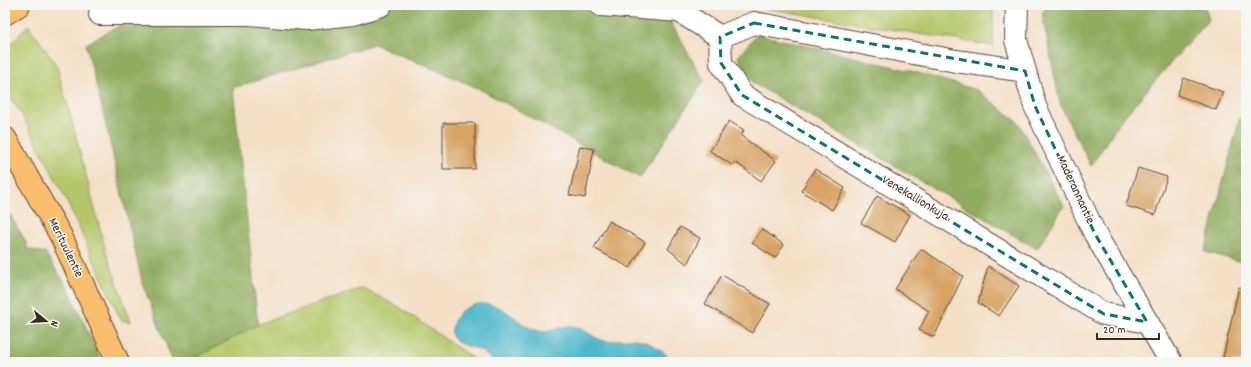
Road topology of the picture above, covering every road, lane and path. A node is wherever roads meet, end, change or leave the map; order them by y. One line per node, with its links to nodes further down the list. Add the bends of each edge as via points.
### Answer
1 (19, 5): 5 (main road)
2 (380, 5): 6 (street, via 353,14 307,20 249,14)
3 (601, 5): 7 (street, via 679,11)
4 (1017, 5): 8 (street, Maderannantie, via 1016,40)
5 (5, 14)
6 (100, 14)
7 (720, 37): 8 (street, via 754,23 956,61); 10 (street, Venekallionkuja, via 721,63 742,95 1104,314)
8 (1025, 71): 10 (street, Maderannantie, via 1036,106 1095,234)
9 (5, 138): 11 (main road, Merituulentie, via 60,236)
10 (1148, 322): 12 (street, Maderannantie)
11 (118, 362)
12 (1171, 362)

